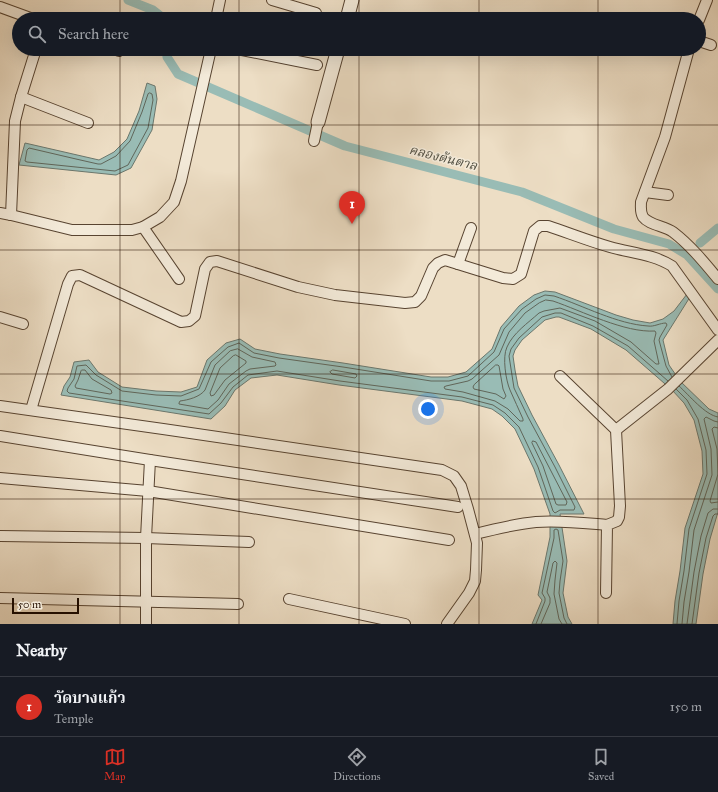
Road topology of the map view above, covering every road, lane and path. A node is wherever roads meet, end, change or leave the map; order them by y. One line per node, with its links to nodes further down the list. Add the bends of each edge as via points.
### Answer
1 (220, 0): 7 (street)
2 (272, 0): 8 (street)
3 (352, 0): 9 (street)
4 (707, 0): 10 (street)
5 (0, 7): 6 (street)
6 (14, 12)
7 (217, 12)
8 (313, 12)
9 (349, 12)
10 (702, 12)
11 (706, 43): 12 (street)
12 (711, 45)
13 (34, 56): 19 (street)
14 (209, 56): 27 (street, via 174,202 160,216)
15 (271, 56): 18 (street)
16 (336, 56): 20 (street)
17 (687, 56): 23 (street, via 665,137)
18 (317, 65)
19 (21, 97): 21 (street); 26 (street, via 15,121)
20 (318, 122): 22 (street)
21 (88, 123)
22 (314, 141)
23 (645, 192): 24 (street); 31 (street, via 640,211 647,221 672,231 693,249)
24 (668, 195)
25 (0, 213): 26 (street)
26 (11, 215): 27 (street, via 72,230 132,230)
27 (143, 227): 30 (street)
28 (471, 228): 29 (street)
29 (458, 264): 34 (street, via 513,280 521,274 534,231 540,226 548,226 610,247 663,260 672,266); 38 (street, via 444,260 438,263 433,268 421,296 415,302 405,303 335,295 298,287 224,263 210,262 205,269 195,316 189,321 181,322 80,275 72,276)
30 (179, 279)
31 (718, 279)
32 (0, 317): 33 (street)
33 (24, 324)
34 (718, 330)
35 (718, 340): 39 (street, via 680,379)
36 (560, 376): 39 (street)
37 (0, 406): 38 (street)
38 (31, 410): 46 (street, via 442,470 454,476 461,486)
39 (616, 430): 45 (street, via 620,513 617,520)
40 (0, 436): 41 (street)
41 (150, 460): 43 (street); 44 (street)
42 (0, 478): 43 (street)
43 (148, 491): 48 (street); 49 (street)
44 (458, 507)
45 (607, 524): 46 (street, via 536,522 515,524); 51 (street)
46 (475, 534): 58 (street, via 475,581)
47 (0, 536): 48 (street)
48 (146, 538): 50 (street); 54 (street)
49 (449, 540)
50 (249, 542)
51 (606, 593)
52 (0, 598): 54 (street)
53 (289, 599): 57 (street)
54 (146, 602): 55 (street); 56 (street)
55 (238, 604)
56 (146, 624)
57 (405, 624)
58 (447, 624)

